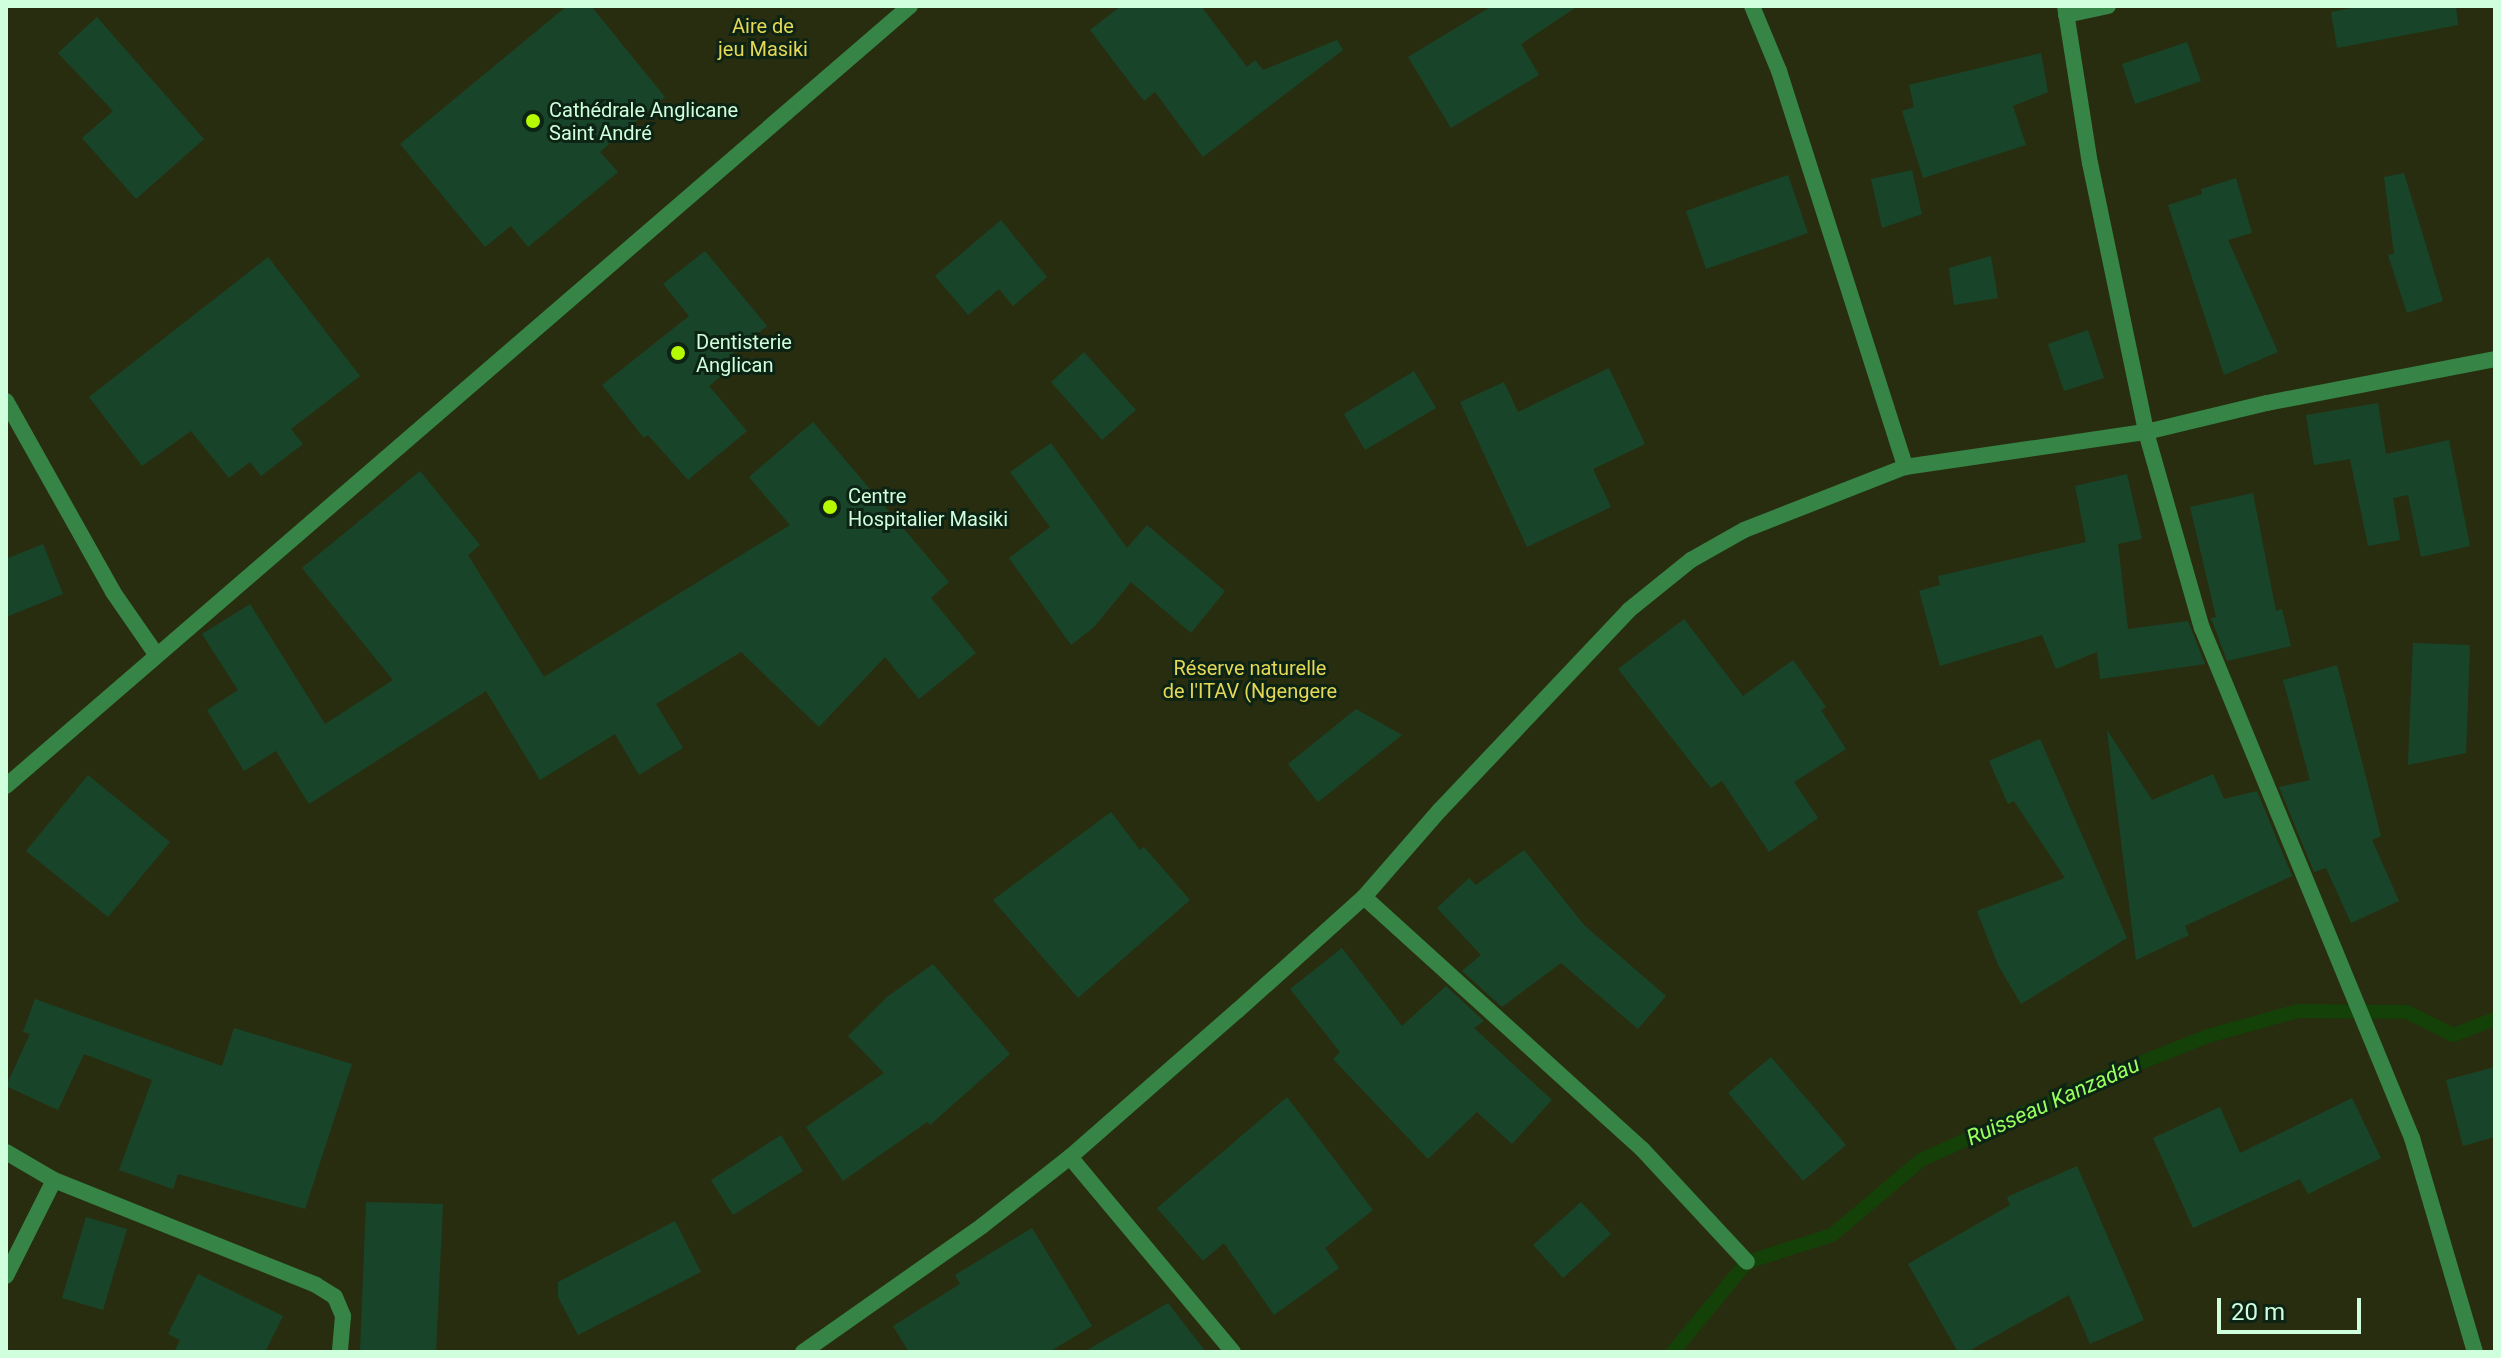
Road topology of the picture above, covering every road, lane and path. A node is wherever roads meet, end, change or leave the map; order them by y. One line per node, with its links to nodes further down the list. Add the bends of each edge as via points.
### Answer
1 (910, 6): 9 (street)
2 (1752, 6): 8 (street, via 1779,71)
3 (2108, 6): 4 (street)
4 (2065, 10): 7 (street, via 2090,163)
5 (2495, 359): 7 (street)
6 (6, 401): 9 (street, via 113,592)
7 (2146, 432): 8 (street); 20 (street, via 2202,628 2412,1138)
8 (1905, 467): 11 (street, via 1744,530 1691,560 1629,610)
9 (156, 654): 10 (street)
10 (6, 786)
11 (1364, 897): 13 (street); 15 (street, via 1642,1149)
12 (6, 1152): 14 (street)
13 (1070, 1157): 18 (street); 19 (street)
14 (54, 1180): 16 (street); 17 (street, via 316,1285 335,1297 343,1316)
15 (1747, 1262)
16 (6, 1276)
17 (340, 1352)
18 (803, 1352)
19 (1233, 1352)
20 (2475, 1352)

